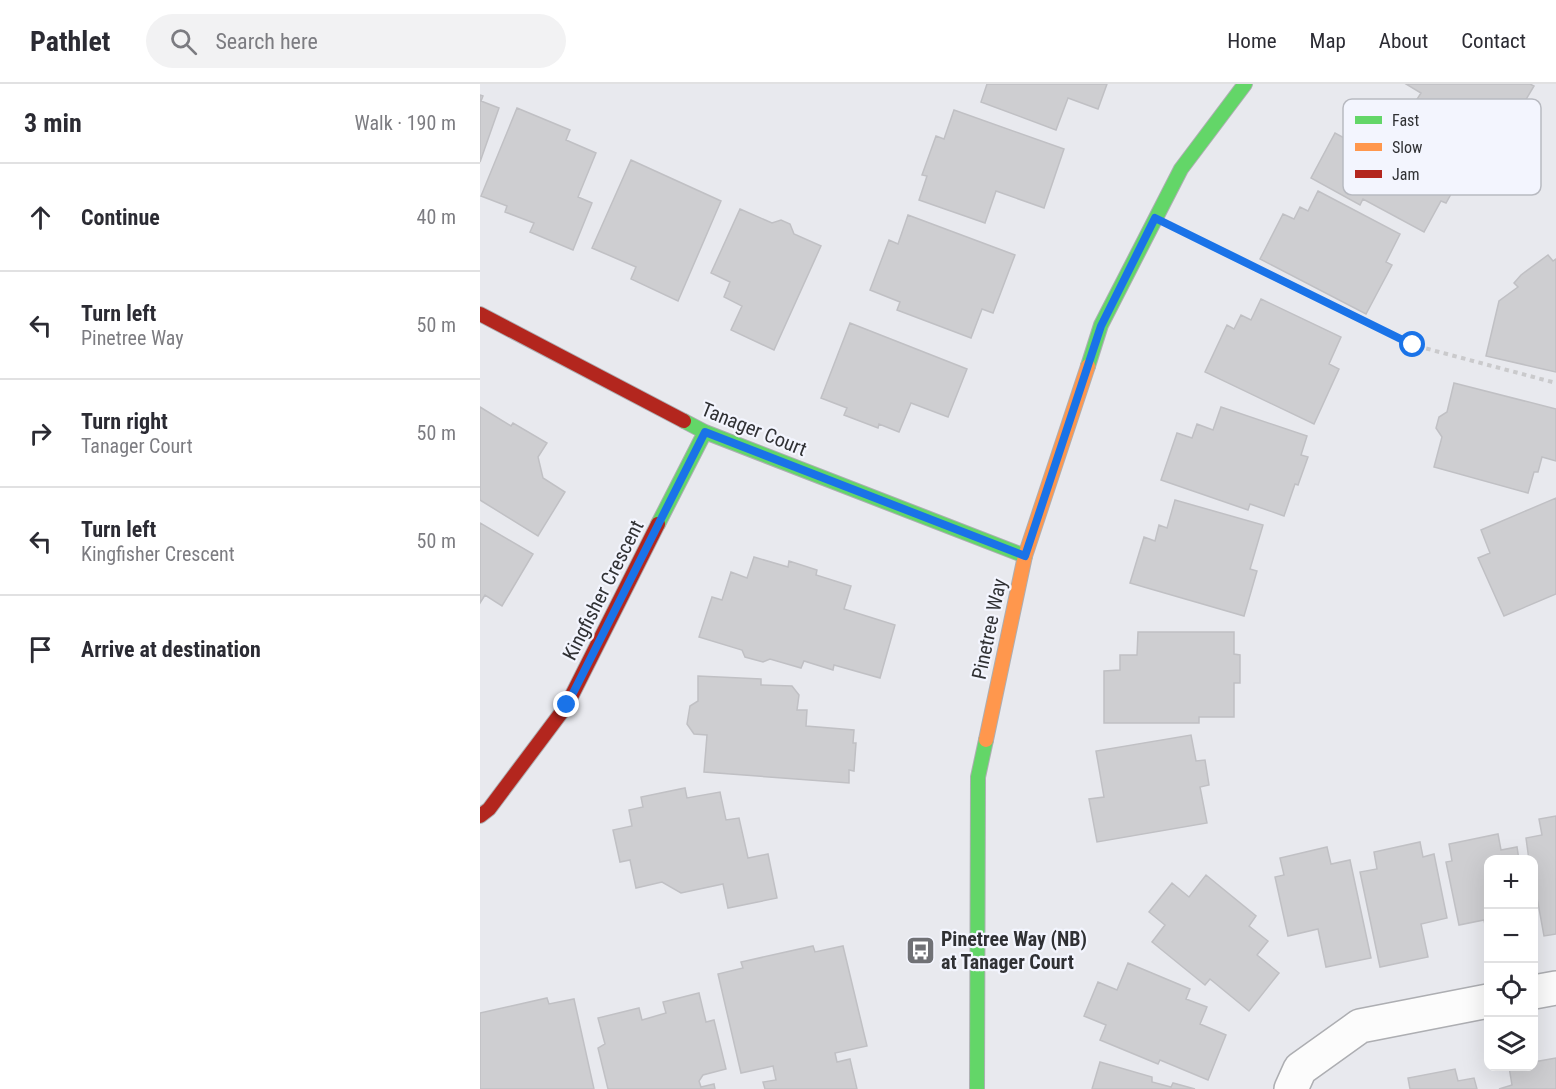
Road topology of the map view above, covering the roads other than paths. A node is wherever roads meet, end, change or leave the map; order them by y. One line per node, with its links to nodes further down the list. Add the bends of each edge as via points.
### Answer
1 (1245, 84): 4 (street, Pinetree Way, via 1180,169 1101,326)
2 (480, 314): 3 (street, Tanager Court)
3 (705, 432): 4 (street, Tanager Court); 5 (street, Kingfisher Crescent, via 567,705)
4 (1025, 556): 9 (street, Pinetree Way, via 978,777)
5 (480, 816)
6 (1556, 988): 7 (street)
7 (1538, 991)
8 (1484, 1002): 10 (street, via 1360,1026 1299,1069)
9 (977, 1089)
10 (1292, 1089)

